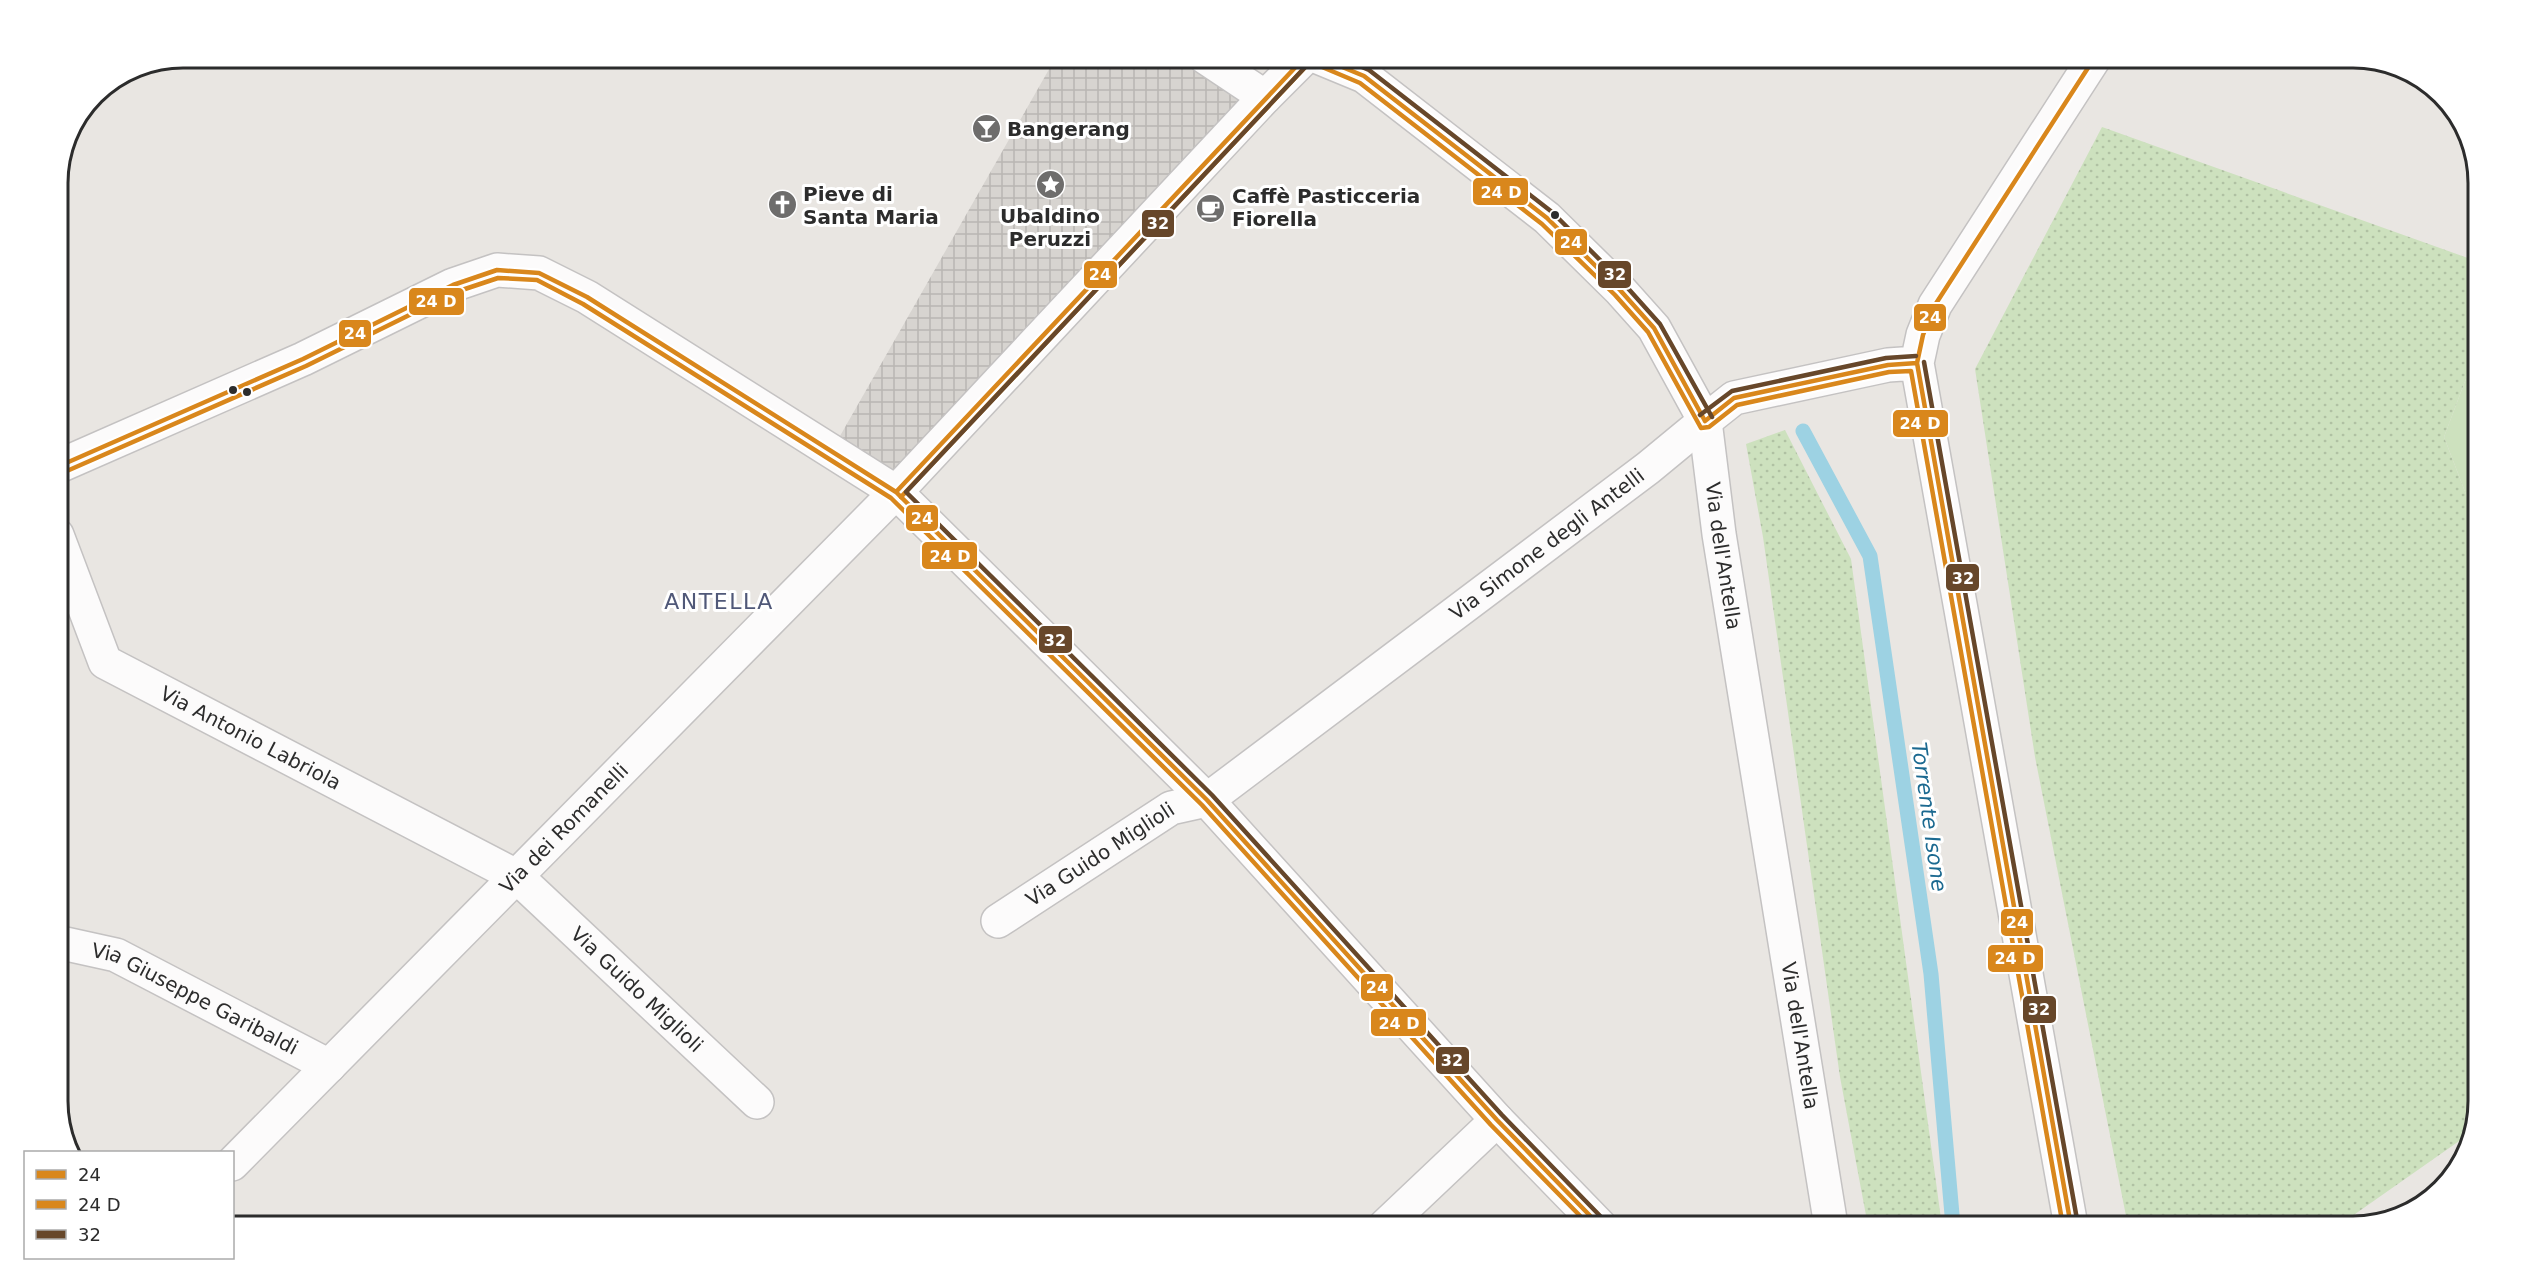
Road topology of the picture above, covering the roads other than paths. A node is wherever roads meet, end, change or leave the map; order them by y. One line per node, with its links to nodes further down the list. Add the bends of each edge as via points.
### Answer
1 (1221, 68): 5 (street)
2 (1294, 68): 5 (street, Via dei Romanelli)
3 (1345, 68): 7 (street, Via dell'Antella, via 1364,76 1547,218 1654,328)
4 (2088, 68): 6 (street, via 1935,305)
5 (1265, 97): 9 (street, Via dei Romanelli)
6 (1917, 363): 7 (street, Via Simone degli Antelli, via 1888,365 1734,398); 22 (street)
7 (1705, 421): 11 (street, Via Simone degli Antelli, via 1639,475); 21 (street, Via dell'Antella, via 1719,534)
8 (68, 462): 9 (street, via 303,359 453,285 497,270 539,273 587,297)
9 (896, 492): 11 (street); 12 (street, Via dei Romanelli)
10 (68, 564): 12 (street, Via Antonio Labriola, via 105,662)
11 (1207, 800): 13 (street, Via Guido Miglioli, via 1172,808); 17 (street)
12 (516, 876): 15 (street, Via dei Romanelli); 16 (street, Via Guido Miglioli)
13 (998, 921)
14 (68, 944): 15 (street, Via Giuseppe Garibaldi, via 116,955)
15 (329, 1066): 18 (street, Via dei Romanelli)
16 (757, 1102)
17 (1497, 1120): 19 (street); 20 (street)
18 (234, 1162)
19 (1396, 1216)
20 (1590, 1216)
21 (1829, 1216)
22 (2070, 1216)

